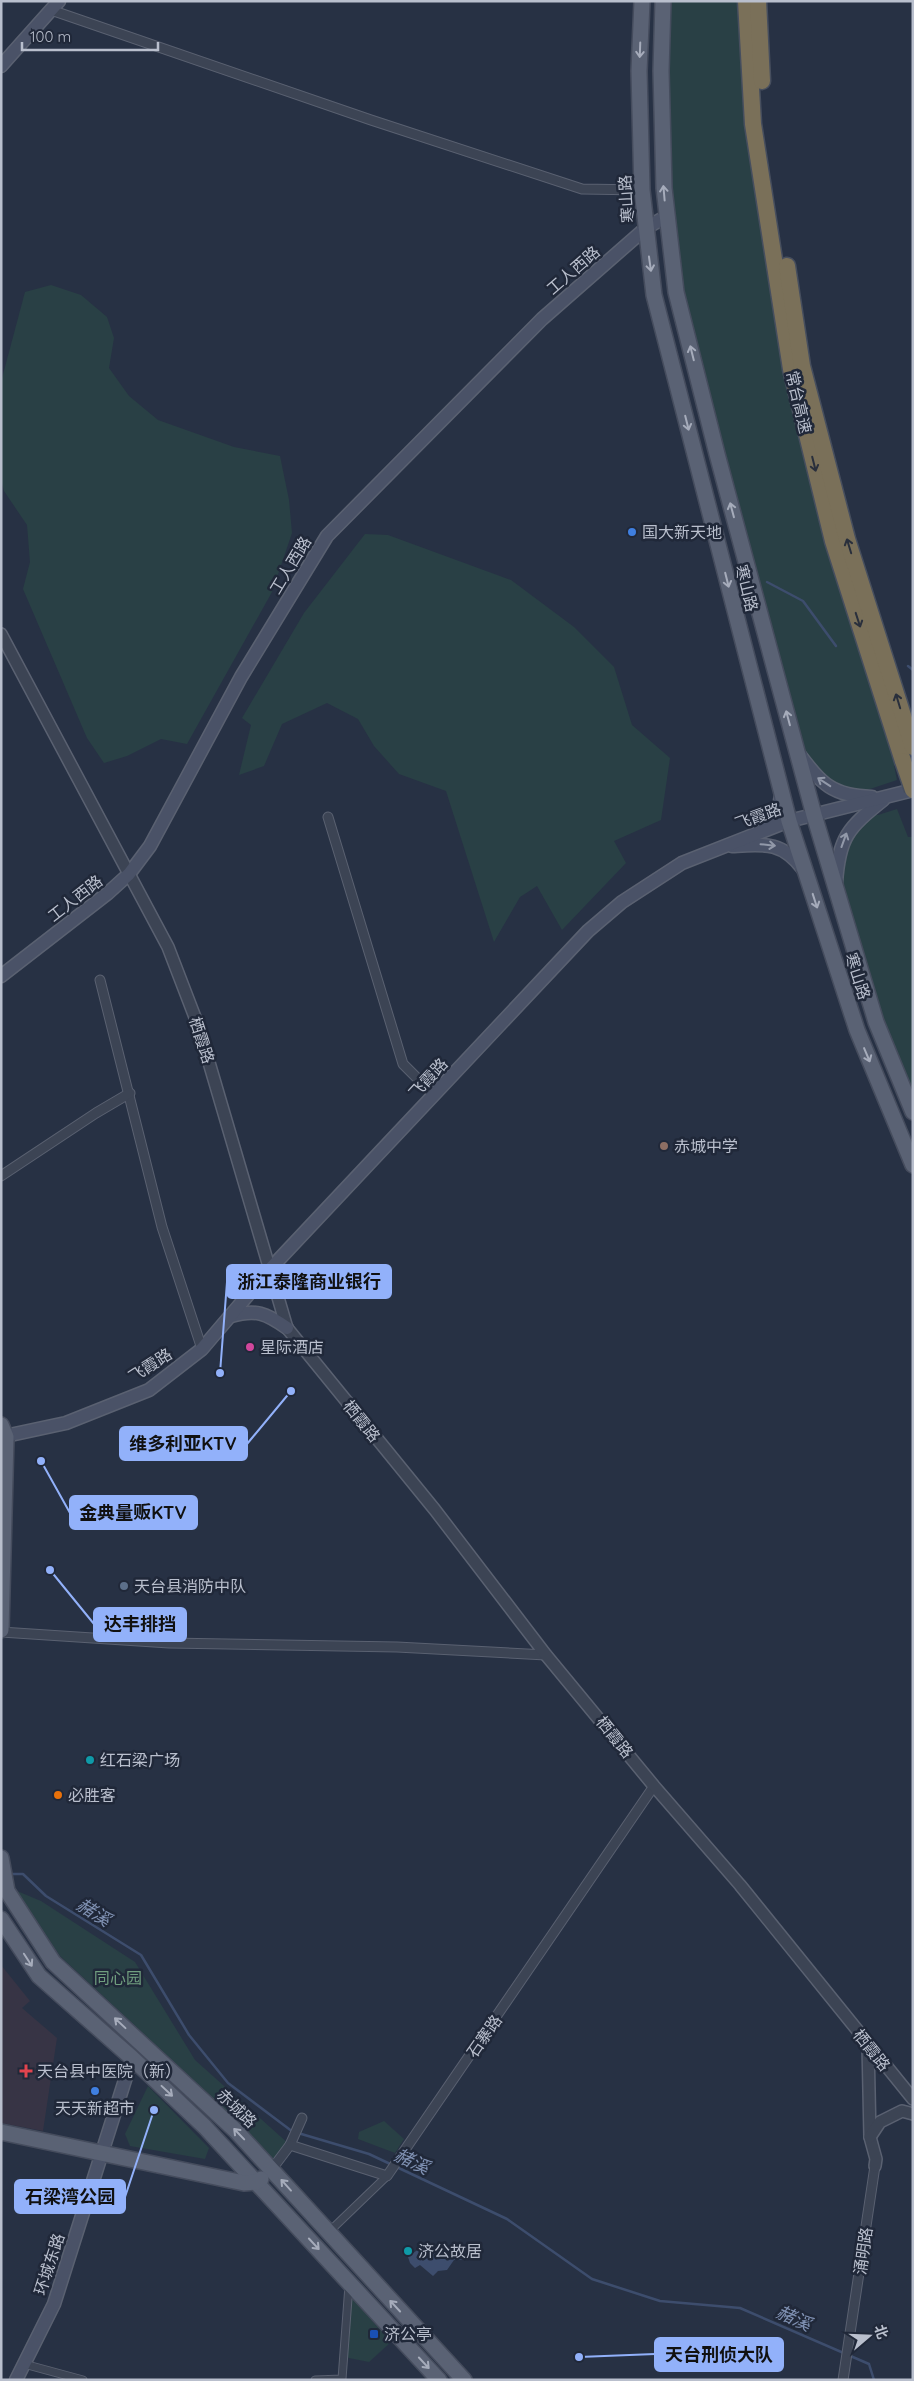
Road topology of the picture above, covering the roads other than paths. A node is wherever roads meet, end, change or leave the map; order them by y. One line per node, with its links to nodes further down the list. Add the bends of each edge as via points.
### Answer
1 (642, 1): 7 (main road, 寒山路, one-way to 7, via 639,71)
2 (663, 1): 8 (main road, 寒山路, one-way to 2, via 661,71)
3 (746, 1): 13 (highway, 常台高速, one-way to 13, bridge, via 753,124 791,368 833,541)
4 (758, 1): 11 (highway, 常台高速, one-way to 4, via 847,539 802,366 764,122)
5 (55, 6): 6 (main road); 7 (street, via 371,120 582,189)
6 (1, 66)
7 (642, 190): 9 (main road, 寒山路)
8 (667, 216): 9 (main road, 工人西路); 12 (main road, 寒山路, one-way to 8, via 676,292)
9 (646, 228): 14 (main road, 寒山路, one-way to 14, via 654,295); 22 (main road, 工人西路, via 542,319 327,536 241,677 150,846)
10 (1, 634): 22 (street, 栖霞路)
11 (913, 747)
12 (797, 751): 15 (main road, one-way to 12, via 849,796 819,780); 16 (main road, 寒山路)
13 (913, 790): 15 (main road, 飞霞路)
14 (782, 792): 18 (main road, 寒山路); 19 (main road, via 779,809)
15 (887, 798): 16 (main road, 飞霞路); 23 (main road, one-way to 15, via 837,861 846,833)
16 (814, 815): 18 (main road, 飞霞路); 23 (main road, 寒山路)
17 (328, 817): 27 (street, via 403,1064)
18 (789, 821): 19 (main road, 飞霞路); 21 (main road, 寒山路)
19 (762, 831): 20 (main road, 飞霞路)
20 (720, 847): 21 (main road, one-way to 21, via 758,844 781,848); 27 (main road, 飞霞路, via 682,863 622,902 588,931)
21 (805, 871): 29 (main road, 寒山路, one-way to 29, via 857,1030)
22 (129, 874): 24 (main road, 工人西路); 31 (street, 栖霞路, via 168,947 198,1024)
23 (835, 888): 28 (main road, 寒山路, via 876,1022)
24 (1, 976)
25 (100, 980): 26 (street)
26 (130, 1093): 30 (street); 34 (street, via 162,1227)
27 (434, 1095): 31 (main road, 飞霞路)
28 (913, 1112)
29 (913, 1165)
30 (1, 1176)
31 (270, 1269): 32 (main road, 飞霞路); 33 (street, 栖霞路)
32 (231, 1316): 33 (main road, via 256,1312 270,1316); 34 (main road, 飞霞路)
33 (287, 1328): 37 (street, 栖霞路, via 435,1510)
34 (202, 1348): 35 (main road, 飞霞路, via 149,1390 66,1423)
35 (3, 1433): 36 (main road)
36 (1, 1631): 37 (street, via 169,1643)
37 (546, 1655): 38 (street, 栖霞路)
38 (654, 1786): 41 (street, 栖霞路, via 740,1885); 52 (street, 石寨路)
39 (2, 1860): 51 (main road, 赤城路, one-way to 39, via 236,2131 53,1962 7,1891)
40 (1, 1919): 42 (main road, one-way to 42, via 38,1976)
41 (868, 2045): 43 (street, 栖霞路); 47 (street)
42 (132, 2058): 49 (main road, 环城东路); 53 (main road, one-way to 53)
43 (913, 2099)
44 (913, 2114): 47 (street, via 902,2111 880,2122)
45 (302, 2118): 48 (street)
46 (1, 2132): 49 (main road)
47 (870, 2137): 50 (street)
48 (290, 2145): 51 (street); 52 (street)
49 (101, 2153): 53 (main road, via 244,2183); 56 (main road, 环城东路, via 54,2304)
50 (875, 2166): 62 (street, 涌明路)
51 (272, 2169): 53 (main road); 61 (main road, 赤城路, one-way to 51)
52 (387, 2176): 54 (street)
53 (257, 2182): 55 (main road, one-way to 55)
54 (334, 2226)
55 (349, 2282): 59 (street, via 342,2379); 60 (main road, one-way to 60)
56 (24, 2364): 57 (main road, 环城东路); 58 (street)
57 (16, 2380)
58 (82, 2380)
59 (316, 2380)
60 (439, 2380)
61 (464, 2380)
62 (844, 2380)

